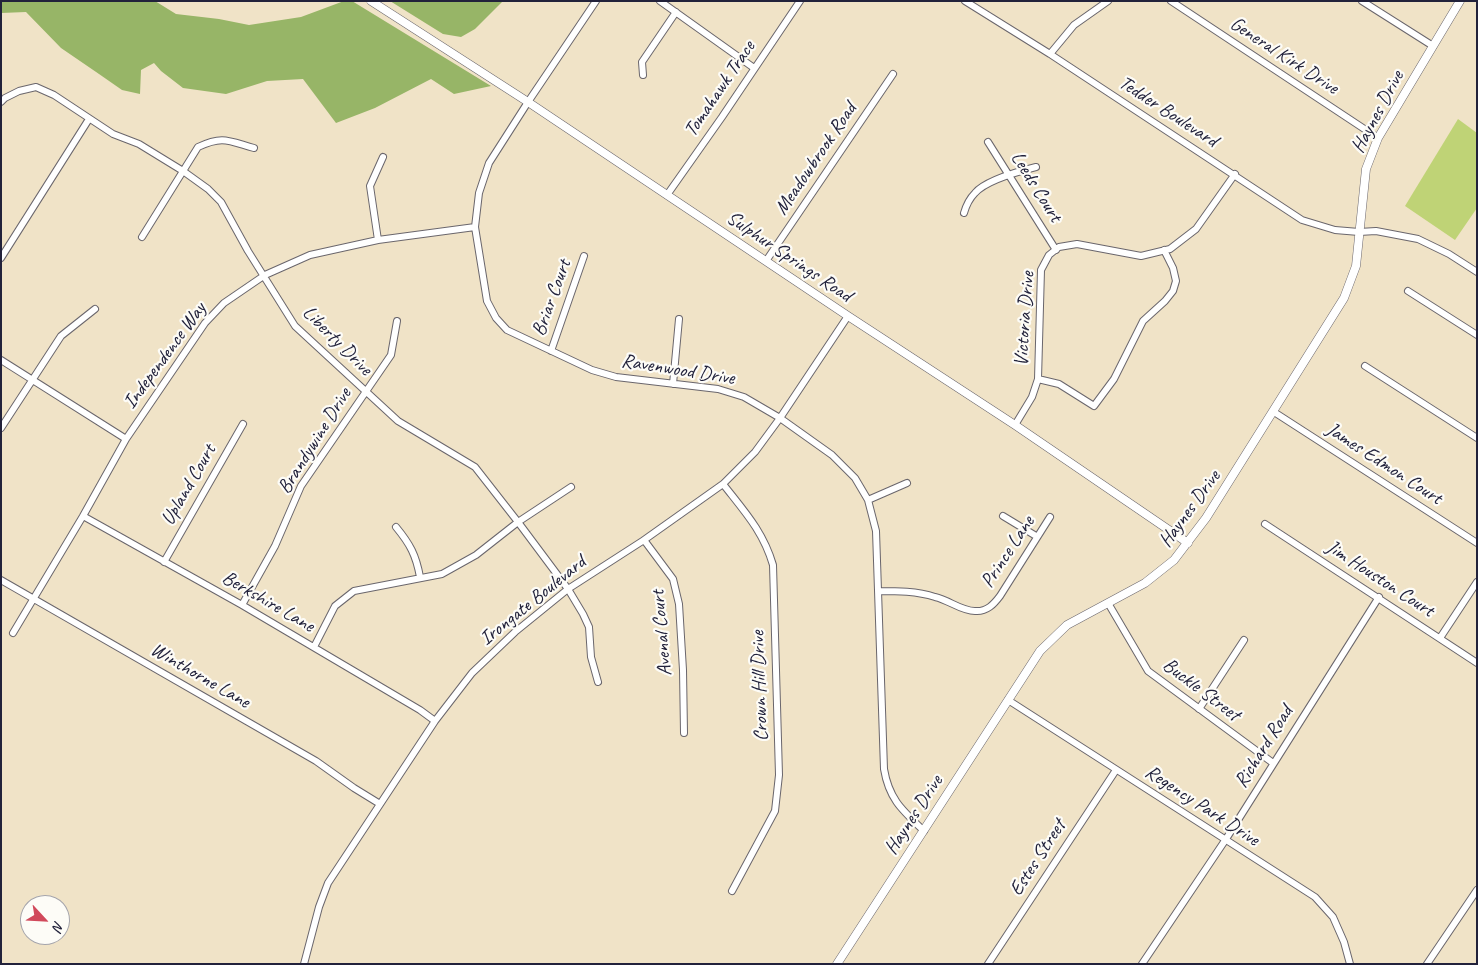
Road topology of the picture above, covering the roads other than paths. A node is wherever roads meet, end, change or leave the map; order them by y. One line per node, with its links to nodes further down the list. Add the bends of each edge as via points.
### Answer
1 (371, 1): 17 (street, Sulphur Springs Road)
2 (596, 1): 17 (street, Ravenwood Drive)
3 (660, 1): 10 (street)
4 (800, 1): 13 (street, Tomahawk Trace)
5 (965, 1): 12 (street, Tedder Boulevard)
6 (1108, 1): 12 (street, via 1074,25)
7 (1171, 1): 19 (street, General Kirk Drive)
8 (1362, 1): 11 (street)
9 (1460, 1): 11 (street, Haynes Drive)
10 (676, 12): 13 (street); 15 (street, via 642,62)
11 (1433, 46): 19 (street, Haynes Drive)
12 (1050, 54): 26 (street, Tedder Boulevard)
13 (754, 68): 27 (street, Tomahawk Trace)
14 (892, 74): 37 (street, Meadowbrook Road)
15 (643, 75)
16 (1, 102): 18 (street, Liberty Drive, via 19,91 36,87)
17 (528, 102): 27 (street, Sulphur Springs Road); 29 (street, Ravenwood Drive, via 489,163 479,193)
18 (90, 119): 24 (street, Liberty Drive); 36 (street)
19 (1378, 138): 30 (street, Haynes Drive, via 1366,169)
20 (988, 142): 25 (street, Leeds Court)
21 (254, 148): 24 (street, via 222,139 209,142 198,147)
22 (383, 157): 32 (street, via 370,186)
23 (1036, 167): 25 (street)
24 (183, 171): 31 (street); 39 (street, Liberty Drive, via 221,202)
25 (1010, 174): 28 (street, via 975,193); 33 (street, Leeds Court)
26 (1235, 174): 30 (street, Tedder Boulevard, via 1302,220 1334,230); 34 (street, Victoria Drive, via 1196,229)
27 (667, 195): 37 (street, Sulphur Springs Road)
28 (964, 213)
29 (475, 227): 32 (street, Independence Way); 46 (street, Ravenwood Drive, via 487,300 496,318 507,330)
30 (1359, 232): 38 (street, Tedder Boulevard, via 1376,231 1418,239); 53 (street, Haynes Drive, via 1356,266 1344,298)
31 (142, 237)
32 (378, 240): 39 (street, Independence Way, via 310,254)
33 (1056, 250): 34 (street, Victoria Drive, via 1077,244 1141,256); 50 (street, Victoria Drive, via 1049,255 1041,270)
34 (1164, 250): 50 (street, via 1176,281 1173,292 1143,322 1114,379 1094,406 1059,384)
35 (584, 256): 46 (street, Briar Court)
36 (1, 258)
37 (766, 261): 42 (street, Sulphur Springs Road)
38 (1477, 272)
39 (265, 276): 52 (street, Liberty Drive, via 295,326); 59 (street, Independence Way, via 224,303 205,324)
40 (1408, 291): 45 (street)
41 (96, 310): 49 (street, via 61,336)
42 (848, 316): 54 (street, Irongate Boulevard); 56 (street, Sulphur Springs Road)
43 (679, 319): 51 (street)
44 (397, 321): 52 (street, Brandywine Drive, via 391,355)
45 (1477, 336)
46 (550, 351): 51 (street, Ravenwood Drive, via 616,377)
47 (1, 360): 49 (street)
48 (1365, 366): 58 (street)
49 (33, 380): 57 (street); 59 (street)
50 (1038, 380): 56 (street, Victoria Drive, via 1032,398)
51 (673, 384): 54 (street, Ravenwood Drive, via 724,390)
52 (365, 392): 67 (street, Liberty Drive, via 398,422 476,467); 83 (street, Brandywine Drive, via 302,486 275,546)
53 (1274, 412): 72 (street, Haynes Drive); 73 (street, James Edmon Court)
54 (780, 418): 60 (street, Irongate Boulevard, via 755,452); 63 (street, Ravenwood Drive, via 832,455 855,478)
55 (243, 424): 74 (street, Upland Court)
56 (1015, 426): 72 (street, Sulphur Springs Road)
57 (1, 428)
58 (1477, 438)
59 (126, 439): 64 (street, Independence Way)
60 (723, 484): 71 (street, Irongate Boulevard); 100 (street, Crown Hill Drive, via 761,533 773,565 779,776 775,810)
61 (907, 484): 63 (street)
62 (571, 487): 67 (street)
63 (868, 500): 79 (street, Ravenwood Drive, via 876,531)
64 (83, 516): 74 (street, Berkshire Lane); 81 (street, Independence Way)
65 (1003, 516): 70 (street)
66 (1050, 517): 70 (street, Prince Lane)
67 (518, 522): 75 (street, via 476,555 442,574); 78 (street, Liberty Drive)
68 (1265, 524): 80 (street, Jim Houston Court)
69 (396, 527): 75 (street, via 410,545)
70 (1036, 536): 79 (street, Prince Lane, via 1000,596 985,610 964,609 914,592)
71 (644, 540): 78 (street, Irongate Boulevard); 93 (street, Avenal Court, via 673,579 679,604)
72 (1188, 543): 82 (street, Haynes Drive, via 1174,560 1145,583)
73 (1477, 543)
74 (164, 562): 83 (street, Berkshire Lane)
75 (420, 577): 87 (street, via 354,591 335,606)
76 (1, 580): 81 (street, Winthorne Lane)
77 (1477, 582): 85 (street)
78 (568, 589): 89 (street, Liberty Drive, via 590,627 591,657); 92 (street, Irongate Boulevard, via 515,632 472,673)
79 (878, 591): 97 (street, Ravenwood Drive, via 886,783 900,809)
80 (1379, 598): 85 (street, Jim Houston Court); 94 (street, Richard Road)
81 (34, 599): 84 (street, Independence Way); 96 (street, Winthorne Lane, via 316,761)
82 (1108, 603): 90 (street, Haynes Drive, via 1067,625 1040,652); 91 (street, Buckle Street, via 1148,672)
83 (242, 605): 87 (street, Berkshire Lane)
84 (13, 633)
85 (1440, 638): 88 (street, Jim Houston Court)
86 (1244, 640): 91 (street)
87 (314, 647): 92 (street, Berkshire Lane)
88 (1477, 663)
89 (598, 682)
90 (1008, 700): 95 (street, Regency Park Drive); 97 (street, Haynes Drive)
91 (1199, 709): 94 (street, Buckle Street)
92 (435, 721): 96 (street, Irongate Boulevard)
93 (684, 733)
94 (1273, 763): 98 (street, Richard Road)
95 (1116, 770): 98 (street, Regency Park Drive); 103 (street, Estes Street)
96 (380, 804): 101 (street, Irongate Boulevard, via 328,883)
97 (924, 831): 102 (street, Haynes Drive)
98 (1226, 839): 104 (street, Richard Road); 105 (street, Regency Park Drive, via 1315,897 1333,916)
99 (1477, 890): 106 (street)
100 (732, 891)
101 (304, 964)
102 (837, 964)
103 (988, 964)
104 (1142, 964)
105 (1350, 964)
106 (1427, 964)

